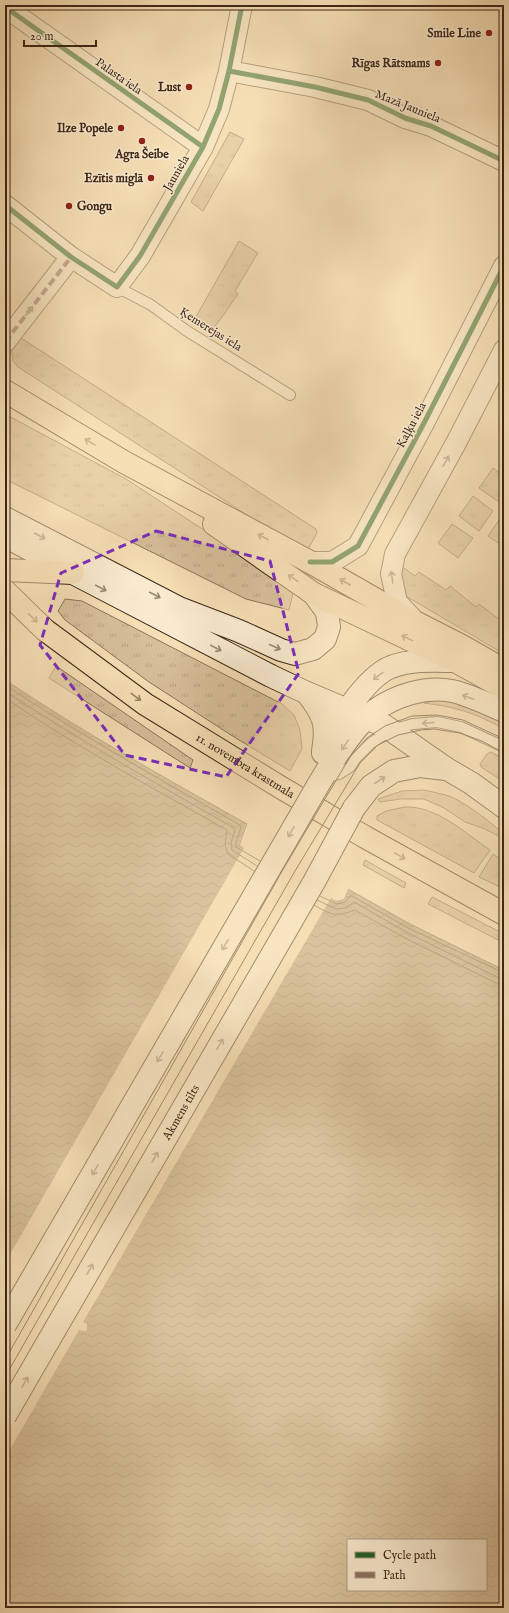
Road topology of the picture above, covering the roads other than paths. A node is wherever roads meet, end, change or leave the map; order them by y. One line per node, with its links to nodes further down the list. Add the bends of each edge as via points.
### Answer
1 (242, 5): 3 (street, Jauniela)
2 (5, 7): 4 (street, Palasta iela)
3 (229, 71): 4 (street, Jauniela, via 219,109); 5 (street, Mazā Jauniela, via 368,100 405,118 431,126)
4 (203, 147): 9 (street, Jauniela, via 140,256)
5 (504, 161)
6 (5, 205): 7 (street)
7 (71, 257): 9 (street); 10 (street, one-way to 7)
8 (504, 266): 17 (street, Kaļķu iela, via 358,546 332,562)
9 (117, 287): 13 (lane, Ķemerejas iela, via 151,305 187,331)
10 (5, 342)
11 (504, 350): 22 (street, one-way to 11, via 398,602 391,574 395,554)
12 (5, 391): 14 (main road, one-way to 12)
13 (290, 395)
14 (124, 462): 17 (main road, one-way to 14); 21 (main road, one-way to 14)
15 (5, 518): 21 (main road, one-way to 21, via 179,608 280,650 296,654 313,649 325,639 329,627 327,612)
16 (5, 536): 19 (main road)
17 (310, 562): 22 (main road, one-way to 17)
18 (5, 570): 19 (main road)
19 (73, 573): 26 (main road, one-way to 26)
20 (5, 591): 35 (main road, 11. novembra krastmala, one-way to 35, via 45,630 144,704 286,791)
21 (314, 594): 23 (main road, one-way to 21)
22 (415, 622): 24 (main road)
23 (455, 661): 25 (main road); 28 (main road, one-way to 28, via 417,661 390,667 374,678 354,699)
24 (504, 670)
25 (504, 688)
26 (307, 693): 28 (main road); 31 (main road, via 320,711 325,726)
27 (504, 711): 28 (main road, one-way to 28, via 453,691 425,690)
28 (357, 715): 29 (main road); 31 (main road, via 329,740); 33 (main road, one-way to 33, via 354,732)
29 (391, 730): 30 (lane, one-way to 29, via 460,727 436,722 413,724); 32 (main road); 33 (lane, via 371,743 350,767)
30 (504, 746)
31 (323, 753): 33 (main road)
32 (447, 769): 34 (main road); 37 (main road, Akmens tilts, one-way to 32, bridge, via 310,889 354,808 371,786 394,771 420,766)
33 (320, 782): 36 (main road, one-way to 36, bridge)
34 (504, 807)
35 (504, 914)
36 (5, 1326)
37 (5, 1416)

